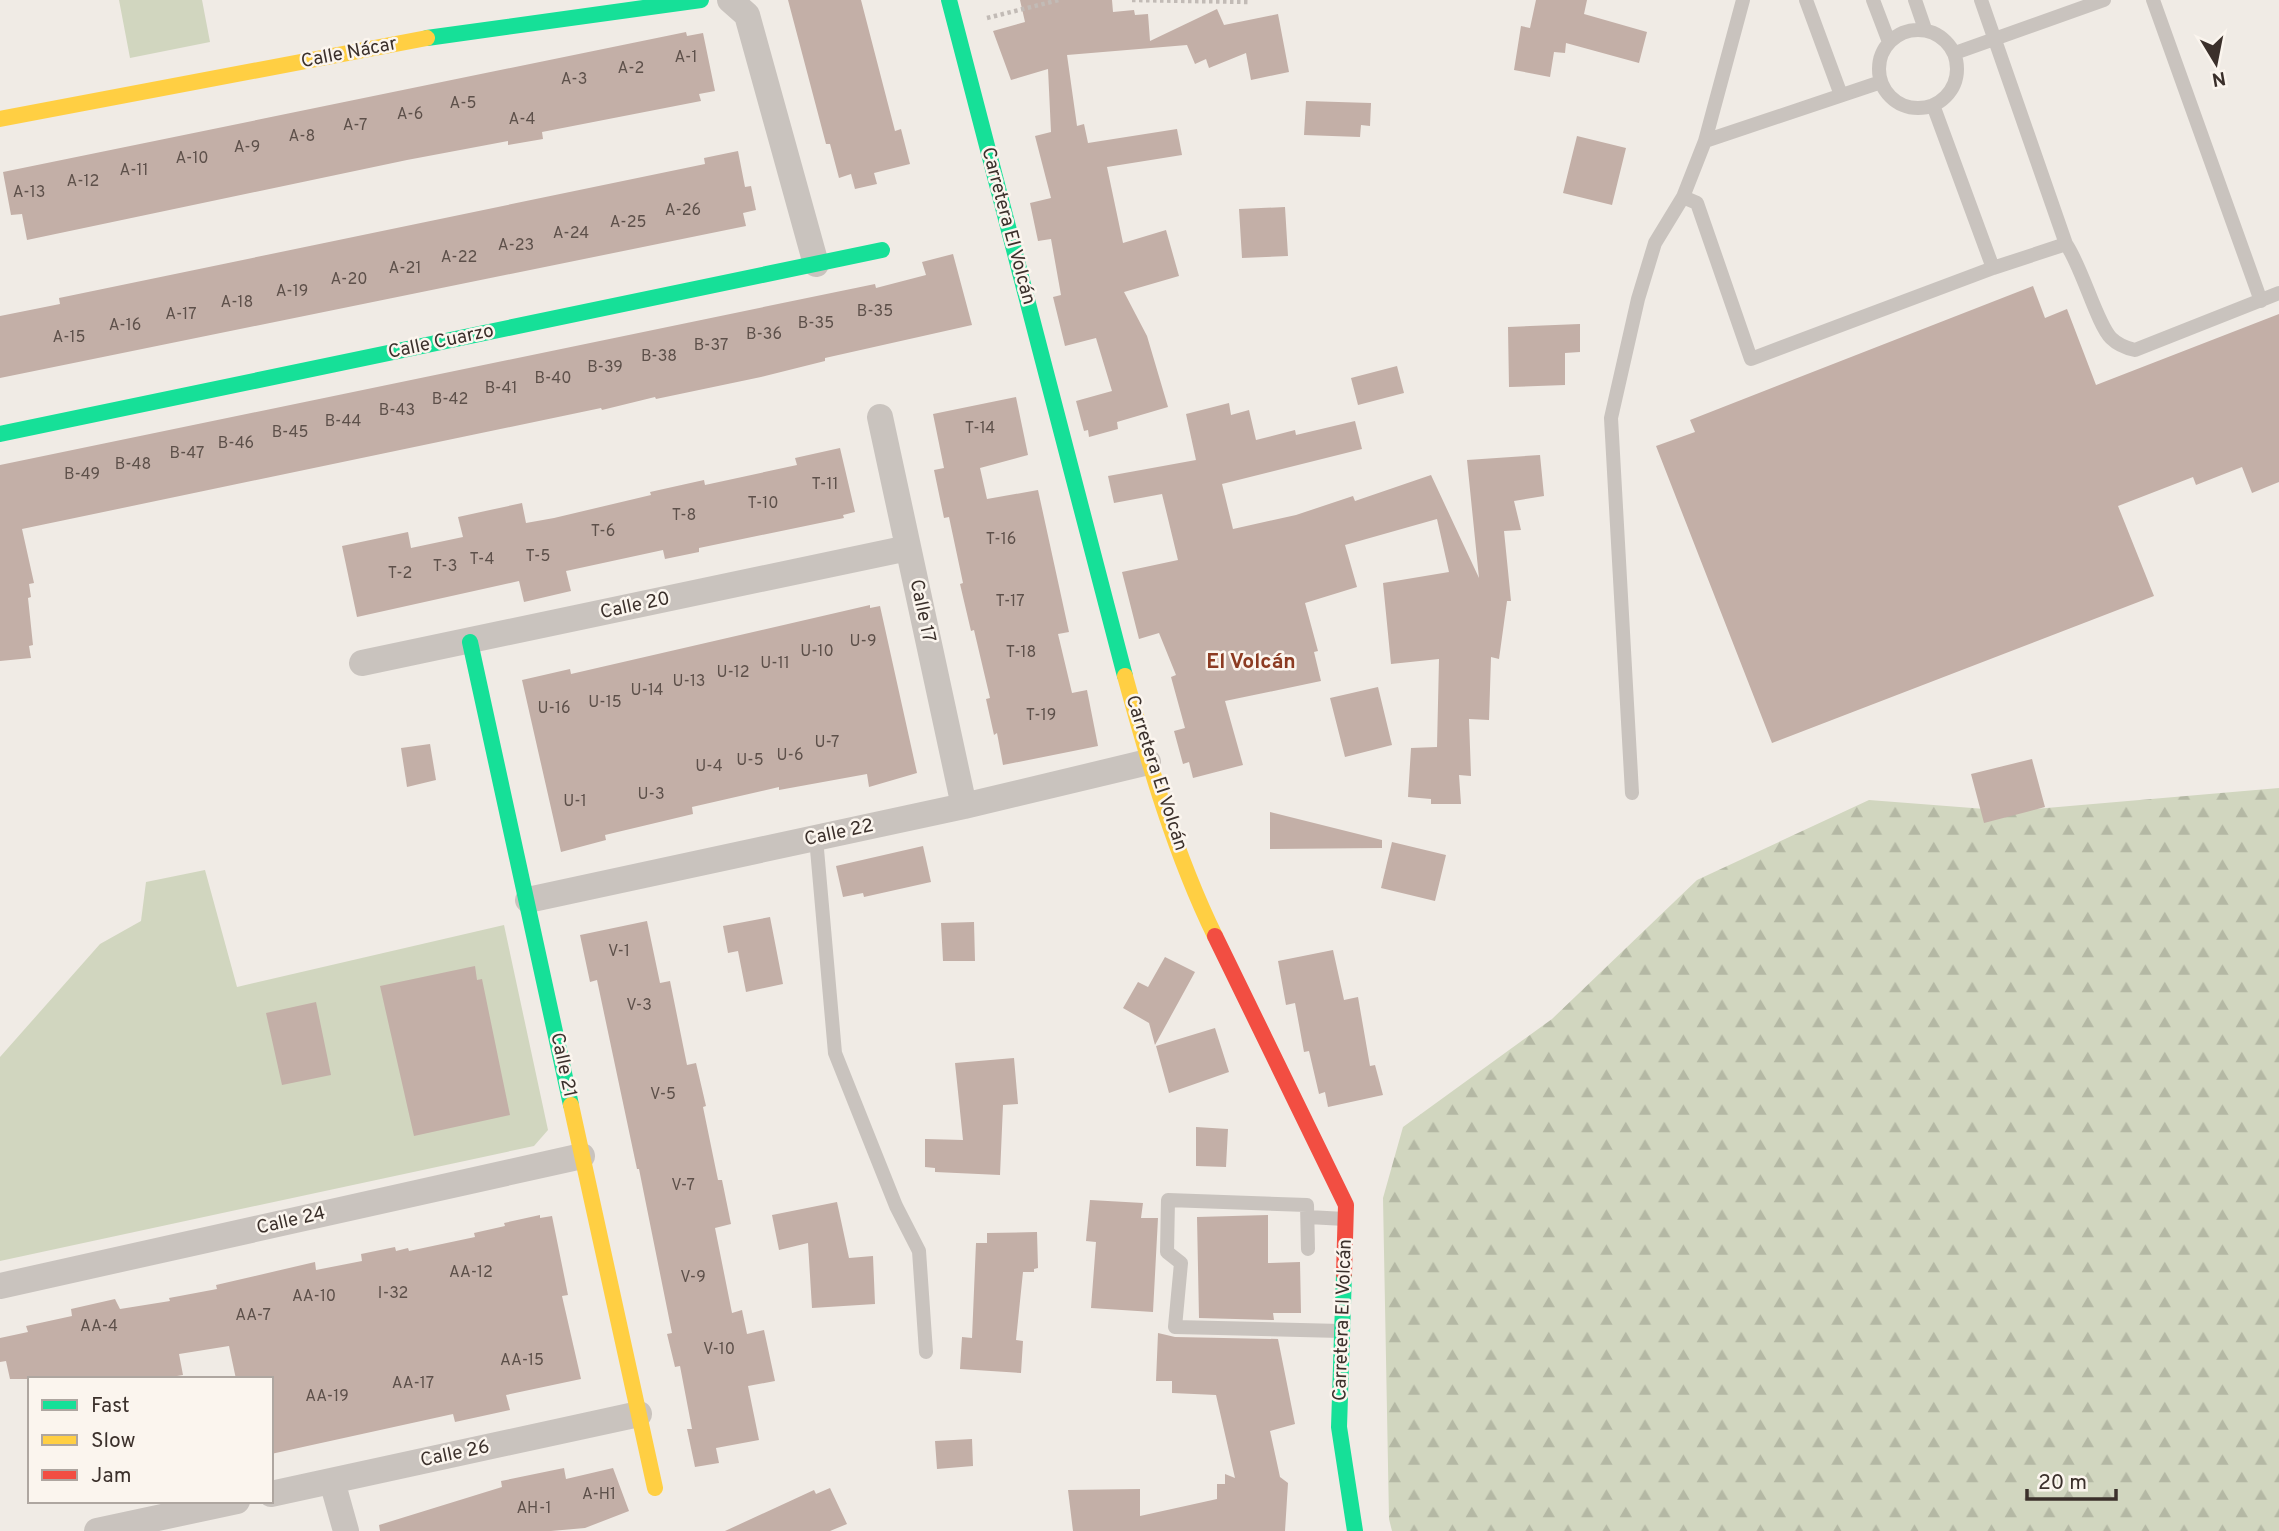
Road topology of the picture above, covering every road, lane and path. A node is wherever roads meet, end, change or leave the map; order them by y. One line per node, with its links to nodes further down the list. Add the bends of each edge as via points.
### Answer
1 (701, 0): 14 (street, Calle Nácar, via 618,13)
2 (730, 0): 28 (street, via 747,15)
3 (949, 0): 15 (street, Carretera El Volcán)
4 (1059, 0): 15 (path)
5 (1132, 0): 13 (path)
6 (1743, 0): 24 (lane)
7 (1806, 0): 21 (lane)
8 (1873, 0): 18 (lane)
9 (1915, 0): 16 (lane)
10 (1982, 0): 17 (lane)
11 (2104, 0): 17 (lane)
12 (2152, 0): 31 (lane)
13 (1250, 2)
14 (548, 10): 23 (street, Calle Nácar)
15 (956, 26): 37 (street, Carretera El Volcán)
16 (1925, 29): 18 (lane, via 1906,31); 19 (lane, via 1943,37)
17 (1995, 39): 19 (lane); 26 (lane)
18 (1889, 42): 20 (lane, via 1879,64)
19 (1955, 53): 22 (lane, via 1958,65 1952,89)
20 (1881, 82): 21 (lane); 22 (lane, via 1902,105)
21 (1840, 95): 24 (lane)
22 (1933, 105): 29 (lane)
23 (0, 119)
24 (1706, 141): 25 (lane)
25 (1683, 197): 29 (lane, via 1697,203 1751,359); 38 (lane, via 1655,243 1611,418)
26 (2066, 244): 29 (lane); 31 (lane, via 2078,261 2109,336 2122,347 2135,350)
27 (882, 250): 28 (street, Calle Cuarzo)
28 (816, 264): 33 (street, Calle Cuarzo)
29 (1993, 268)
30 (2279, 293): 31 (lane)
31 (2261, 301)
32 (880, 417): 34 (street, Calle 17)
33 (0, 434)
34 (908, 548): 35 (street, Calle 20); 39 (street, Calle 17)
35 (470, 642): 36 (street, Calle 20); 41 (street, Calle 21)
36 (362, 663)
37 (1148, 762): 39 (street, Calle 22); 44 (street, Carretera El Volcán, via 1198,901 1313,1133 1346,1205)
38 (1632, 793)
39 (964, 806): 40 (street, Calle 22)
40 (816, 838): 41 (street, Calle 22); 48 (lane, via 835,1053 896,1206 919,1251)
41 (528, 900): 42 (street, Calle 21)
42 (582, 1156): 46 (street, Calle 24); 49 (street, Calle 21)
43 (1308, 1217): 44 (lane); 45 (lane); 47 (lane, via 1307,1205 1168,1200 1167,1252 1181,1263 1175,1327)
44 (1346, 1219): 47 (street, Carretera El Volcán)
45 (1308, 1249)
46 (0, 1286)
47 (1342, 1331): 56 (street, Carretera El Volcán, via 1339,1427)
48 (926, 1352)
49 (639, 1414): 50 (street, Calle 26); 51 (street, Calle 21)
50 (332, 1481): 52 (street, Calle 26); 55 (street)
51 (654, 1488)
52 (273, 1494)
53 (228, 1503): 54 (street)
54 (97, 1531)
55 (346, 1531)
56 (1355, 1531)

